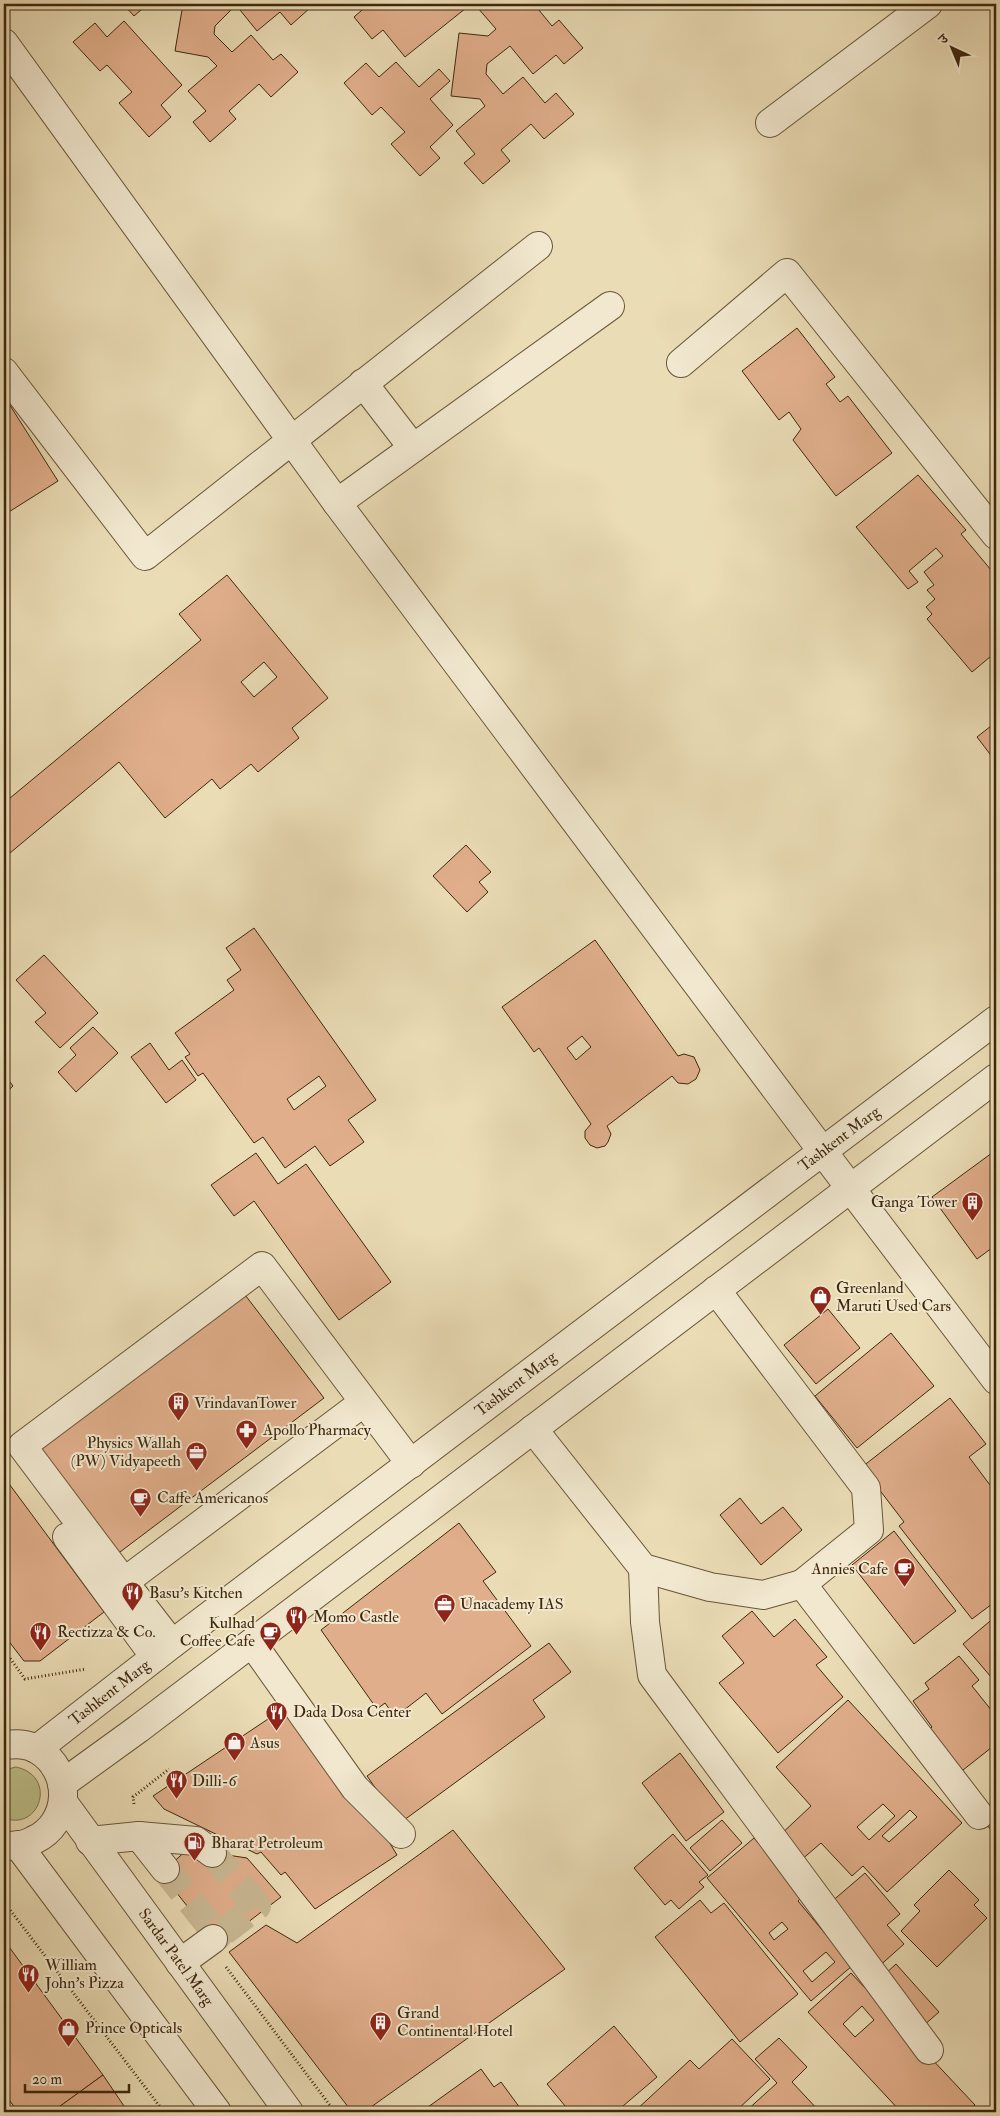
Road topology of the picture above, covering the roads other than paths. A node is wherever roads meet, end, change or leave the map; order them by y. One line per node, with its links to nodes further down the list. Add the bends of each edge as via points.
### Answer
1 (928, 4): 3 (street)
2 (4, 43): 9 (street)
3 (770, 123)
4 (538, 246): 8 (street)
5 (610, 306): 10 (street)
6 (680, 363): 12 (street, via 787,274)
7 (4, 372): 9 (street, via 145,556)
8 (363, 383): 9 (street); 10 (street)
9 (291, 440): 11 (street)
10 (413, 448): 11 (street)
11 (337, 503): 15 (street)
12 (996, 535)
13 (996, 1020): 15 (street, Tashkent Marg)
14 (996, 1078): 16 (street)
15 (823, 1152): 16 (street); 21 (street, Tashkent Marg)
16 (851, 1189): 17 (street); 18 (street)
17 (716, 1290): 20 (street); 25 (street, via 866,1488 870,1530)
18 (996, 1380)
19 (364, 1402): 21 (street); 24 (street); 24 (street, via 262,1266 22,1446)
20 (533, 1429): 23 (street); 26 (street)
21 (411, 1464): 27 (street, Tashkent Marg)
22 (24, 1478): 27 (street)
23 (643, 1568): 25 (street, via 710,1588 763,1595); 39 (street, via 645,1622 652,1675)
24 (124, 1582): 27 (street)
25 (802, 1584): 30 (street)
26 (252, 1643): 29 (street); 31 (street, via 355,1788)
27 (163, 1650): 28 (street, Tashkent Marg)
28 (16, 1740): 29 (street, Sardar Patel Marg, via 50,1759 60,1774)
29 (63, 1793): 33 (street, Sardar Patel Marg); 34 (street, via 62,1809 42,1837 26,1844)
30 (979, 1815)
31 (400, 1834)
32 (139, 1836): 33 (street); 35 (street, via 196,1842); 36 (street)
33 (90, 1841): 38 (street, Sardar Patel Marg)
34 (11, 1845): 40 (street)
35 (212, 1853)
36 (165, 1869)
37 (213, 1939): 38 (street)
38 (180, 1963): 41 (street, Sardar Patel Marg)
39 (929, 2050)
40 (217, 2112)
41 (289, 2112)

